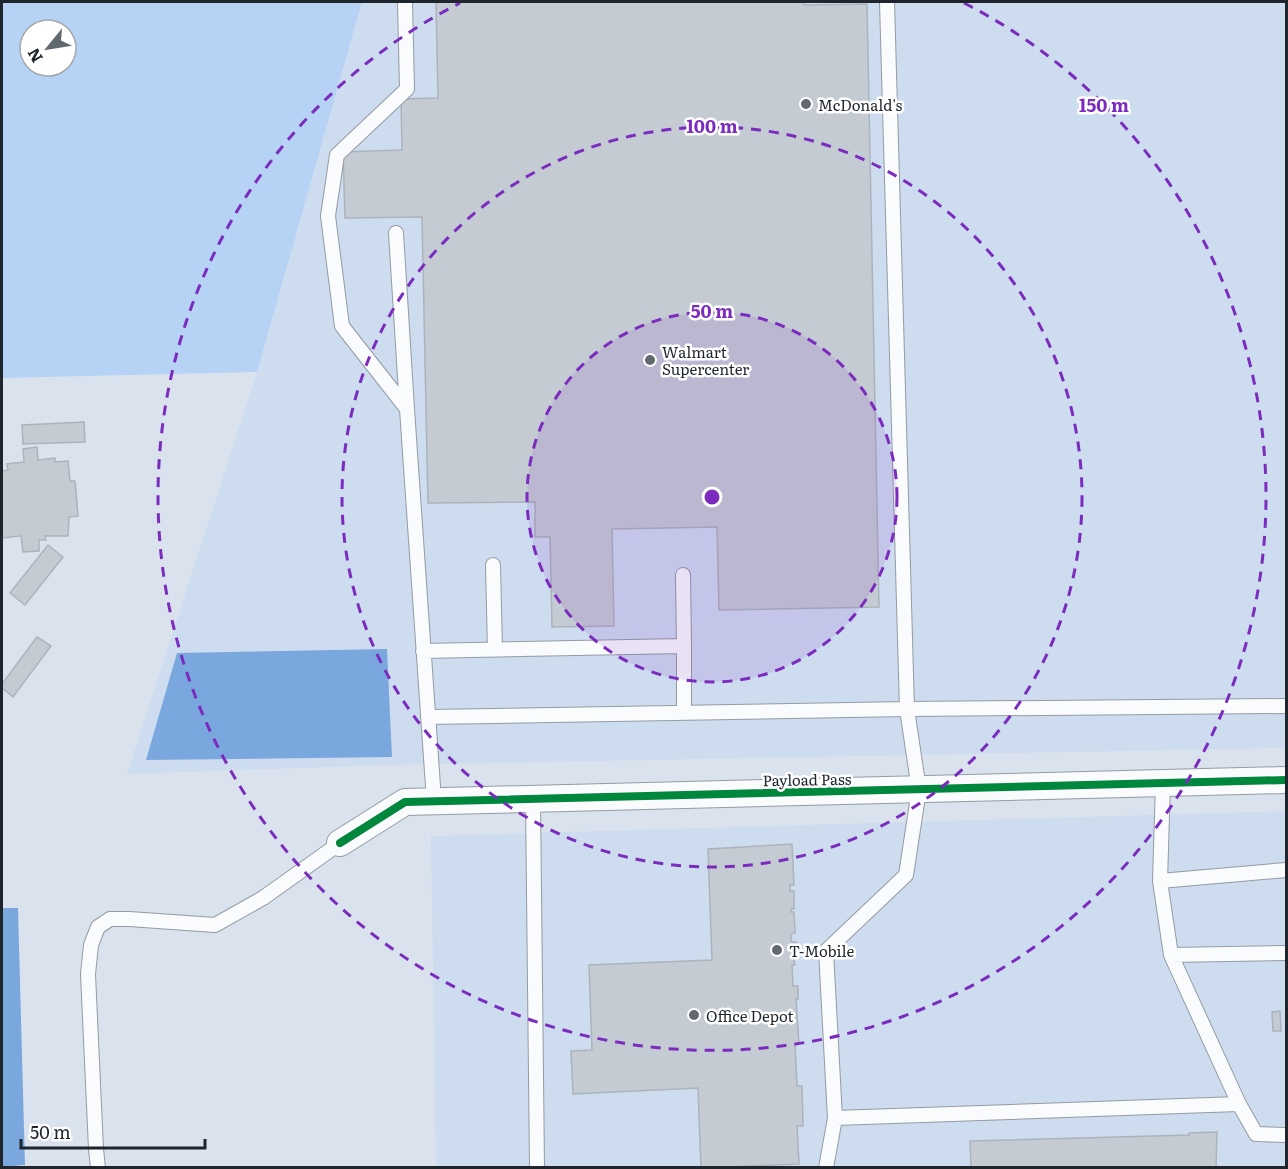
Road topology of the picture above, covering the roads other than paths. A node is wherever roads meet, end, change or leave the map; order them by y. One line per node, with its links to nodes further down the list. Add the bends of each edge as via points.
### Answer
1 (405, 2): 4 (lane, via 407,89 337,155 328,216 342,326)
2 (887, 2): 11 (lane)
3 (396, 233): 4 (lane)
4 (407, 409): 9 (lane)
5 (493, 565): 8 (lane)
6 (683, 575): 7 (lane)
7 (684, 646): 8 (lane); 12 (lane)
8 (495, 650): 9 (lane)
9 (423, 651): 13 (lane)
10 (1287, 706): 11 (lane)
11 (907, 709): 12 (lane); 16 (lane)
12 (684, 713): 13 (lane)
13 (428, 717): 18 (lane)
14 (1287, 780): 15 (street, Payload Pass)
15 (1162, 783): 16 (street, Payload Pass); 21 (lane)
16 (919, 790): 17 (street, Payload Pass); 25 (lane, via 906,875 826,951)
17 (533, 799): 18 (street, Payload Pass); 28 (lane)
18 (434, 801): 19 (street, Payload Pass, via 405,802)
19 (340, 843): 27 (lane, via 263,898 215,925 110,919 98,927 91,945 88,974)
20 (1287, 870): 21 (lane)
21 (1160, 881): 23 (lane)
22 (1287, 953): 23 (lane)
23 (1171, 955): 24 (lane)
24 (1239, 1104): 25 (lane); 26 (lane, via 1256,1134)
25 (835, 1118): 29 (lane)
26 (1287, 1136)
27 (99, 1167)
28 (537, 1167)
29 (826, 1167)

